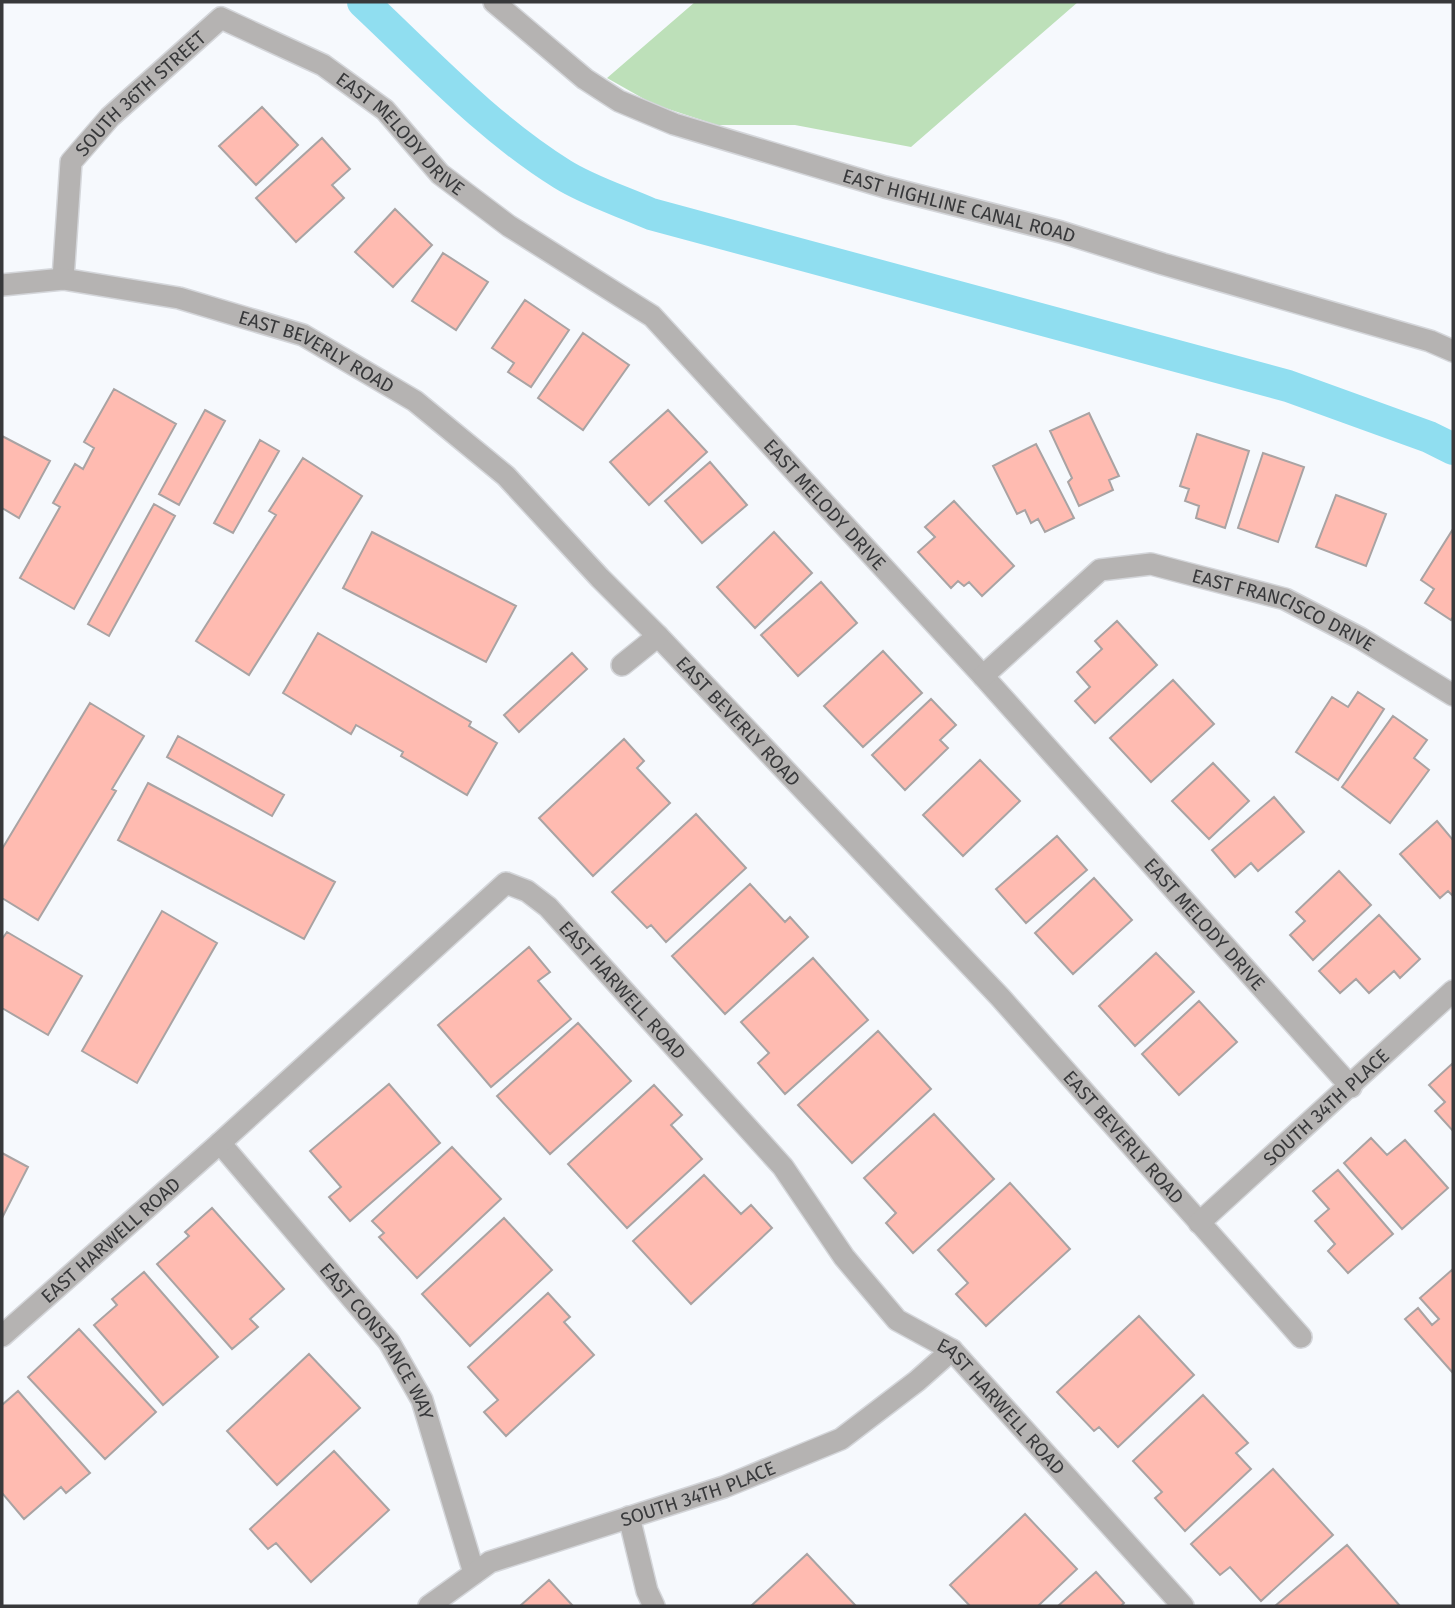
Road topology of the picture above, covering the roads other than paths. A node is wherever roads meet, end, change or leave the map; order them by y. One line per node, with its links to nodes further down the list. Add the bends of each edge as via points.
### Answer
1 (494, 2): 5 (street, EAST HIGHLINE CANAL ROAD, via 585,79 619,101 674,124 885,187 1060,232)
2 (221, 18): 3 (street, SOUTH 36TH STREET, via 110,117 71,162); 8 (street, EAST MELODY DRIVE, via 323,65 385,110 440,174 509,226 652,316)
3 (63, 279): 4 (street); 6 (street, EAST BEVERLY ROAD, via 178,298 303,335 415,401 506,475)
4 (2, 285)
5 (1453, 351)
6 (658, 636): 7 (street); 13 (street, EAST BEVERLY ROAD, via 1000,997)
7 (622, 665)
8 (983, 676): 9 (street, EAST FRANCISCO DRIVE, via 1100,570 1150,564 1285,599); 11 (street, EAST MELODY DRIVE)
9 (1453, 695)
10 (1453, 991): 11 (street, SOUTH 34TH PLACE)
11 (1350, 1087): 13 (street, SOUTH 34TH PLACE)
12 (220, 1143): 14 (street, EAST HARWELL ROAD); 16 (street, EAST HARWELL ROAD, via 506,883 548,907 783,1167 844,1257 897,1320); 18 (street, EAST CONSTANCE WAY, via 389,1342 422,1400)
13 (1199, 1223): 15 (street, EAST BEVERLY ROAD)
14 (2, 1336)
15 (1301, 1337)
16 (952, 1350): 17 (street, SOUTH 34TH PLACE, via 841,1439 724,1487); 21 (street, EAST HARWELL ROAD)
17 (629, 1517): 18 (street, SOUTH 34TH PLACE, via 490,1562); 20 (street)
18 (474, 1573): 19 (street, SOUTH 34TH PLACE)
19 (429, 1606)
20 (654, 1606)
21 (1183, 1606)

